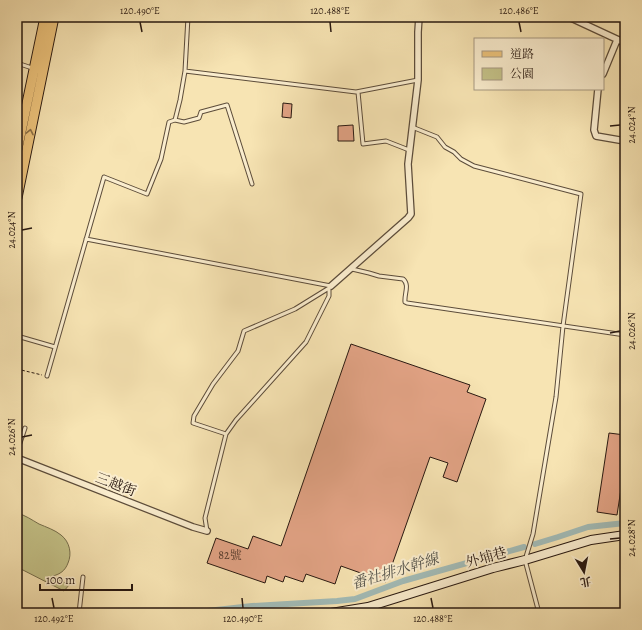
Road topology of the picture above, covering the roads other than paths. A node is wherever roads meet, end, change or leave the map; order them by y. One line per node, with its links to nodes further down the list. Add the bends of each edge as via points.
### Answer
1 (45, 17): 9 (main road)
2 (54, 17): 21 (main road, one-way to 2)
3 (188, 17): 10 (lane)
4 (419, 17): 12 (street)
5 (569, 17): 6 (street)
6 (618, 40): 7 (street); 11 (street)
7 (625, 43)
8 (17, 63): 9 (lane)
9 (34, 69): 19 (main road)
10 (185, 71): 14 (lane); 15 (lane)
11 (604, 72)
12 (418, 80): 14 (lane); 16 (street)
13 (598, 90): 17 (street, via 594,130 596,136)
14 (358, 92): 18 (lane, via 363,144 386,141)
15 (175, 120): 20 (lane, via 184,122 199,118 201,112 227,105); 22 (lane, via 169,122 161,159 146,194 104,177)
16 (412, 127): 18 (street); 25 (lane, via 437,137 445,147 474,166 581,194)
17 (625, 141)
18 (409, 150): 23 (street, via 411,214)
19 (17, 151)
20 (252, 184)
21 (17, 198)
22 (86, 240): 24 (lane); 28 (lane)
23 (351, 268): 24 (street); 25 (lane, via 405,280 404,300 407,303)
24 (330, 287): 31 (lane, via 329,296 306,342); 31 (lane, via 295,309 244,331 238,351 213,384 194,416 193,423)
25 (563, 326): 26 (lane); 36 (lane, via 556,397 533,534)
26 (625, 335)
27 (17, 336): 28 (lane)
28 (55, 347): 29 (lane)
29 (47, 376)
30 (25, 428): 32 (lane)
31 (226, 434): 34 (lane, via 205,518)
32 (17, 452)
33 (17, 458): 34 (street, 三越街)
34 (207, 531)
35 (625, 535): 36 (street, 外埔巷, via 591,540)
36 (525, 560): 39 (street, 外埔巷, via 368,607); 40 (lane)
37 (83, 577): 38 (lane)
38 (79, 613)
39 (331, 613)
40 (539, 613)

